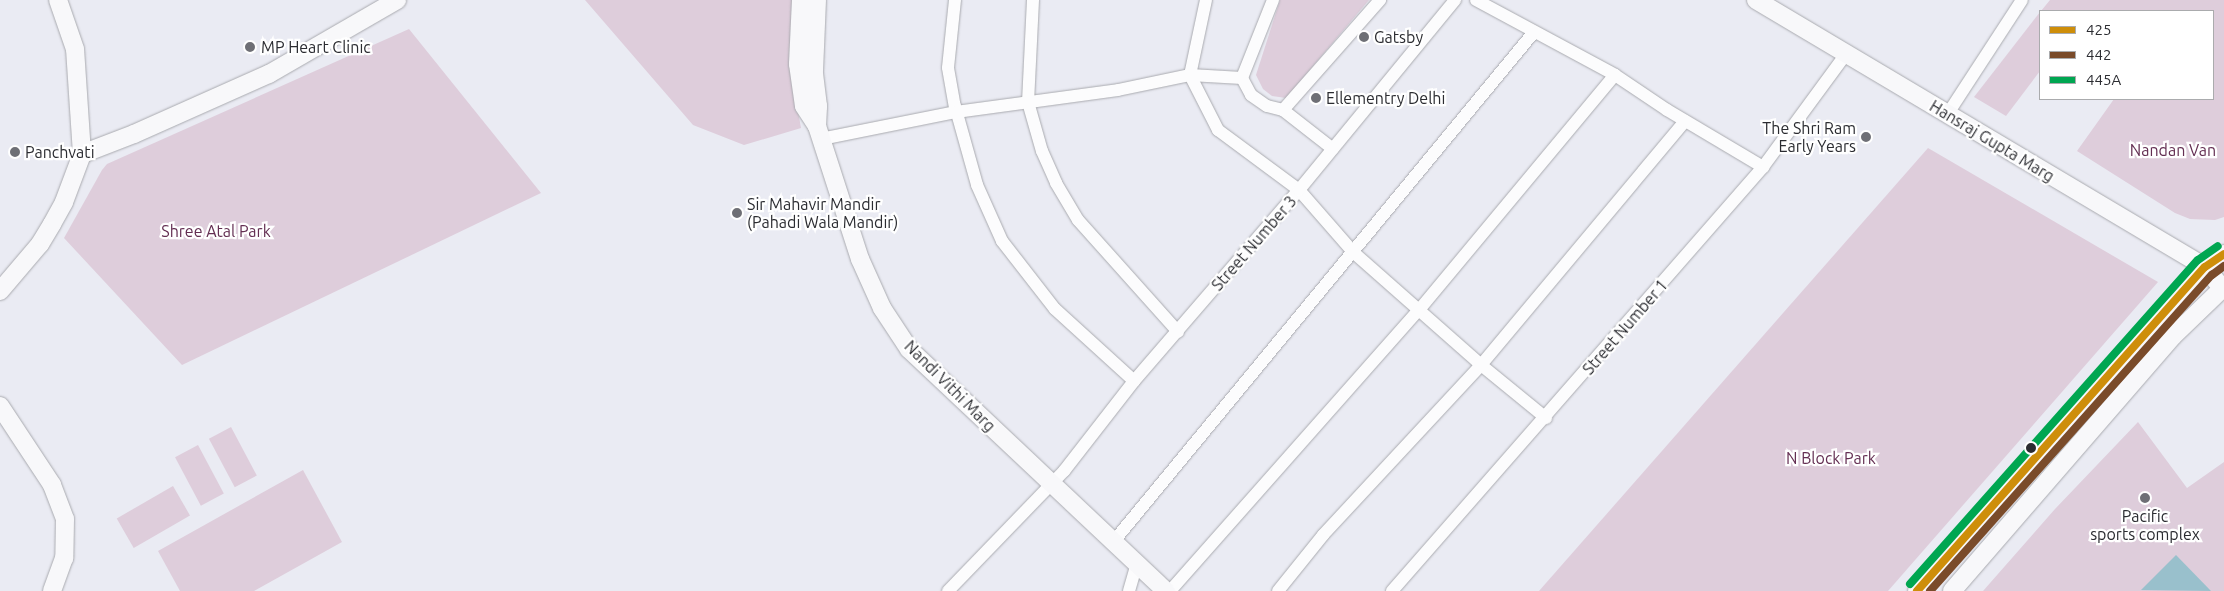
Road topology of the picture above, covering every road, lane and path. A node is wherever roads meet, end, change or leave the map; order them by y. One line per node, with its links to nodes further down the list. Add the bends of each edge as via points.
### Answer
1 (58, 0): 26 (street, via 74,50)
2 (398, 0): 26 (street, via 269,74)
3 (801, 0): 24 (street, Nandi Vithi Marg, via 798,64 804,106)
4 (817, 0): 24 (street, Nandi Vithi Marg, via 814,71)
5 (955, 0): 21 (street, via 948,68)
6 (1032, 0): 19 (street)
7 (1206, 0): 16 (street)
8 (1273, 0): 18 (street)
9 (1380, 0): 20 (street)
10 (1455, 0): 25 (street, Street Number 3)
11 (1476, 0): 14 (street)
12 (1756, 0): 15 (street, Hansraj Gupta Marg)
13 (2022, 0): 22 (street)
14 (1534, 32): 17 (street); 29 (street)
15 (1846, 54): 22 (street, Hansraj Gupta Marg); 27 (street, Street Number 1)
16 (1190, 75): 18 (street); 19 (street, via 1118,90); 28 (street, via 1218,130)
17 (1615, 75): 23 (street); 34 (street)
18 (1242, 78): 20 (street, via 1252,95 1267,106)
19 (1028, 102): 21 (street); 35 (street, via 1042,152 1078,220)
20 (1282, 110): 25 (street)
21 (956, 112): 24 (street); 37 (street, via 977,185 1002,241 1055,309)
22 (1947, 115): 31 (street, Hansraj Gupta Marg)
23 (1685, 121): 27 (street); 36 (street)
24 (819, 133): 40 (street, Nandi Vithi Marg, via 860,259 882,308 909,348)
25 (1333, 150): 28 (street, Street Number 3)
26 (82, 154): 33 (street, via 52,224 40,244)
27 (1763, 167): 39 (street, Street Number 1)
28 (1299, 190): 29 (street); 35 (street, Street Number 3)
29 (1354, 252): 34 (street); 41 (street)
30 (2224, 254): 31 (street)
31 (2205, 267): 32 (street, Hansraj Gupta Marg); 50 (street)
32 (2223, 288): 51 (street, via 2172,336)
33 (0, 291)
34 (1419, 310): 36 (street); 47 (street)
35 (1178, 332): 37 (street, Street Number 3)
36 (1481, 365): 39 (street); 48 (street, via 1323,535)
37 (1134, 381): 40 (street, Street Number 3)
38 (0, 406): 43 (street, via 52,485 65,519 64,558)
39 (1546, 418): 49 (street, Street Number 1)
40 (1052, 484): 41 (street, Nandi Vithi Marg); 44 (street, Street Number 3)
41 (1114, 541): 42 (street, Nandi Vithi Marg)
42 (1137, 563): 45 (street); 46 (street, Nandi Vithi Marg)
43 (52, 591)
44 (948, 591)
45 (1129, 591)
46 (1166, 591)
47 (1170, 591)
48 (1278, 591)
49 (1392, 591)
50 (1917, 591)
51 (1952, 591)

